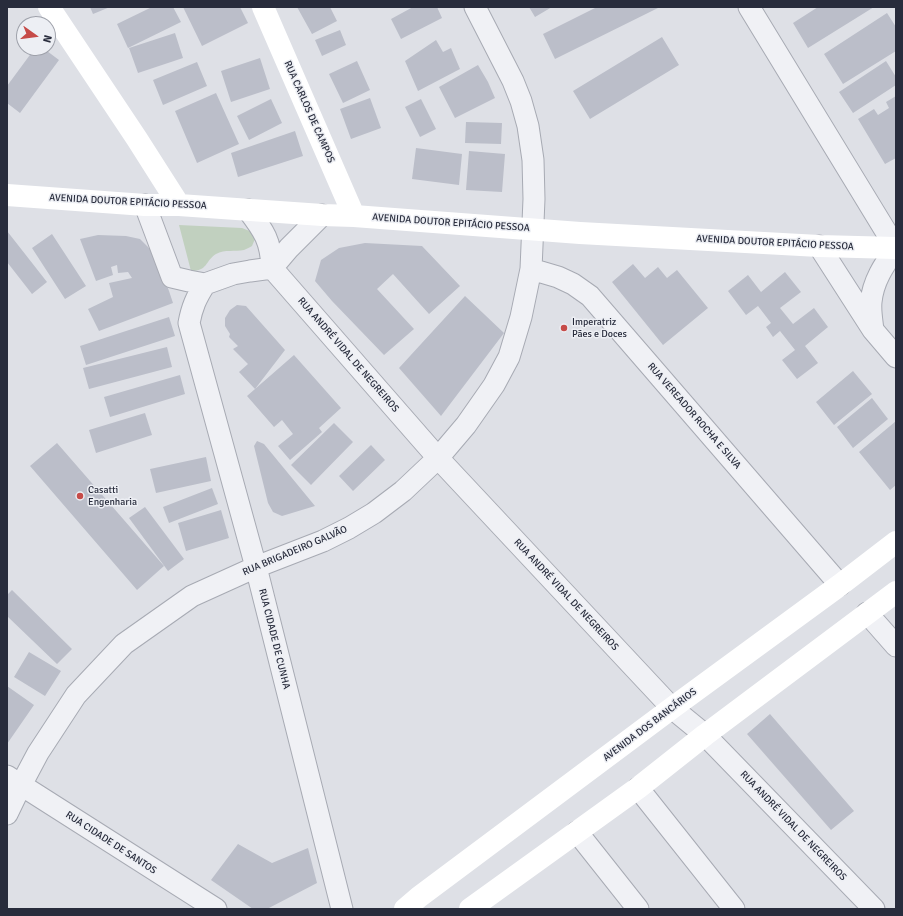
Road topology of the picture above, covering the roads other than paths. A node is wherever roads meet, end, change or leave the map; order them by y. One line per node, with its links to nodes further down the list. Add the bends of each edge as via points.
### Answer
1 (49, 7): 7 (main road)
2 (263, 7): 10 (main road, RUA CARLOS DE CAMPOS)
3 (475, 7): 11 (street, RUA BRIGADEIRO GALVÃO, via 513,81 528,126 533,160)
4 (749, 7): 13 (street)
5 (7, 194): 6 (main road, AVENIDA DOUTOR EPITÁCIO PESSOA)
6 (145, 204): 7 (main road, AVENIDA DOUTOR EPITÁCIO PESSOA); 16 (street, via 172,277)
7 (179, 205): 8 (main road, AVENIDA DOUTOR EPITÁCIO PESSOA)
8 (248, 210): 9 (main road, AVENIDA DOUTOR EPITÁCIO PESSOA); 14 (street, via 261,226 268,242)
9 (322, 215): 10 (main road, AVENIDA DOUTOR EPITÁCIO PESSOA); 14 (street)
10 (354, 216): 11 (main road, AVENIDA DOUTOR EPITÁCIO PESSOA)
11 (532, 229): 12 (main road, AVENIDA DOUTOR EPITÁCIO PESSOA); 15 (street, RUA BRIGADEIRO GALVÃO)
12 (819, 246): 13 (main road, AVENIDA DOUTOR EPITÁCIO PESSOA); 17 (street)
13 (896, 248): 17 (street, via 875,282 870,303)
14 (272, 268): 16 (street, via 233,274); 19 (street, RUA ANDRÉ VIDAL DE NEGREIROS)
15 (531, 269): 19 (street, RUA BRIGADEIRO GALVÃO, via 509,357 494,385 466,425); 22 (street, RUA VEREADOR ROCHA E SILVA, via 558,277 590,296)
16 (205, 284): 21 (street, RUA CIDADE DE CUNHA, via 196,297 189,323)
17 (873, 330): 18 (street)
18 (896, 357)
19 (438, 458): 21 (street, RUA BRIGADEIRO GALVÃO, via 403,491 349,528); 26 (street, RUA ANDRÉ VIDAL DE NEGREIROS)
20 (896, 542): 22 (main road, AVENIDA DOS BANCÁRIOS)
21 (256, 567): 28 (street, RUA BRIGADEIRO GALVÃO, via 192,596 124,644 76,695 38,753); 33 (street, RUA CIDADE DE CUNHA)
22 (840, 585): 26 (main road, AVENIDA DOS BANCÁRIOS)
23 (896, 592): 24 (main road)
24 (867, 612): 25 (street); 27 (main road)
25 (896, 646)
26 (672, 708): 27 (street, RUA ANDRÉ VIDAL DE NEGREIROS); 34 (main road, AVENIDA DOS BANCÁRIOS)
27 (705, 735): 29 (main road); 38 (street, RUA ANDRÉ VIDAL DE NEGREIROS)
28 (14, 780): 30 (street, RUA BRIGADEIRO GALVÃO); 32 (street, RUA CIDADE DE SANTOS)
29 (638, 788): 31 (main road); 37 (street)
30 (7, 814)
31 (576, 832): 35 (main road); 36 (street)
32 (216, 909)
33 (342, 909)
34 (405, 909)
35 (470, 909)
36 (638, 909)
37 (734, 909)
38 (874, 909)

